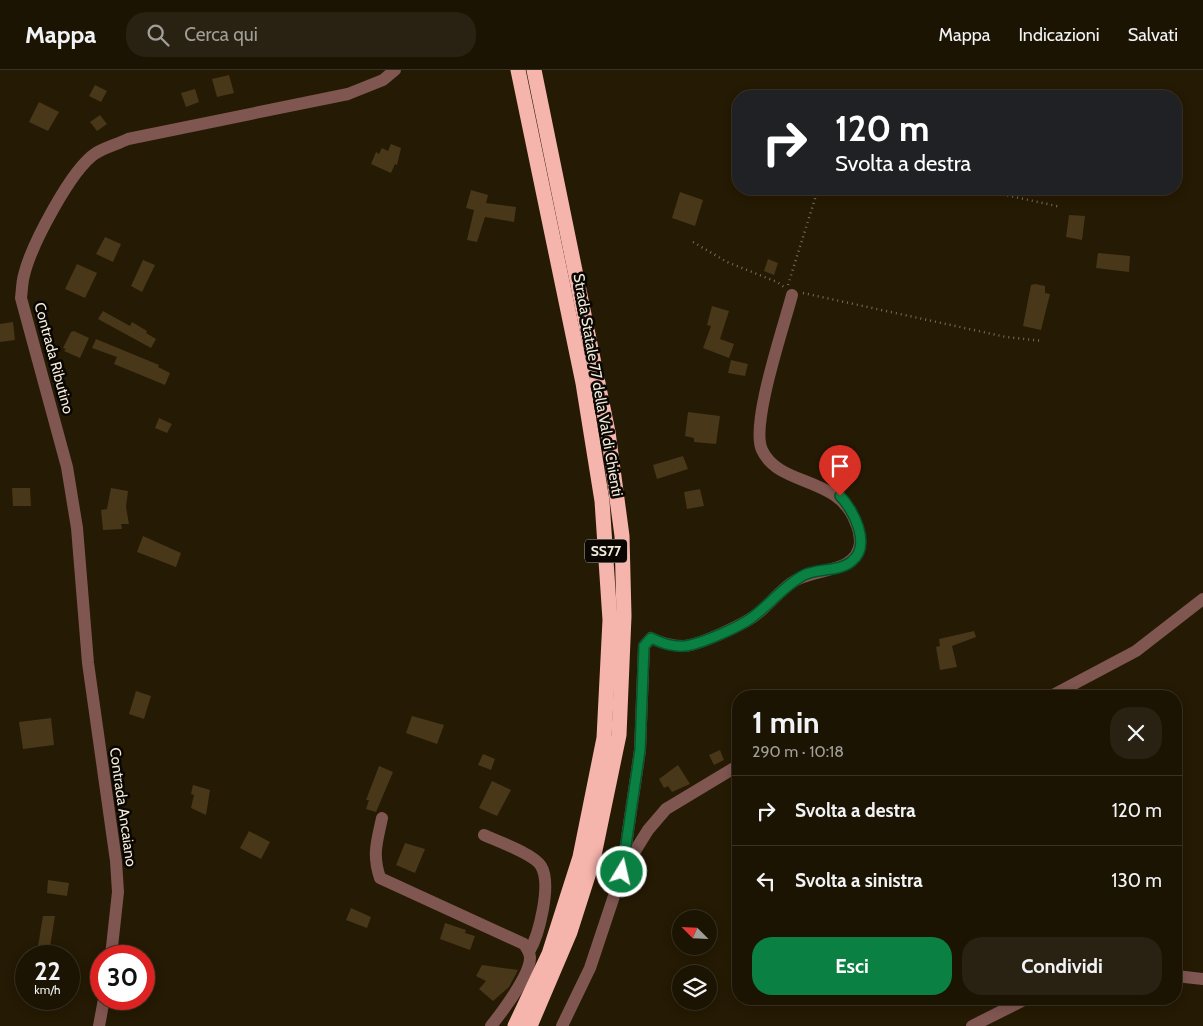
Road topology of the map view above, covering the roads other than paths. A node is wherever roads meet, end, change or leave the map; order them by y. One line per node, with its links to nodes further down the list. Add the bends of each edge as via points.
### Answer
1 (395, 70): 6 (street, Contrada Ributino, via 383,80 348,94 128,139 96,153 70,183 35,245 24,275 21,298 67,467 77,528)
2 (518, 70): 20 (highway, Strada Statale 77 della Val di Chienti / SS77, via 583,383 602,501 610,620 604,738 580,857 549,954)
3 (534, 70): 21 (highway, Strada Statale 77 della Val di Chienti / SS77, via 608,432 622,536 624,674 620,735 593,860 567,941)
4 (792, 296): 11 (street, via 761,410 759,434 762,450 782,470 840,496 848,505 858,529 858,552 852,562 807,574 794,581 752,617 710,637 687,646 651,638 644,646 640,750)
5 (1203, 599): 7 (street, via 1136,651)
6 (88, 662): 12 (street, Contrada Ancaiano, via 116,861 117,900)
7 (1062, 690)
8 (732, 770): 11 (street, via 666,809 648,830)
9 (382, 818): 13 (street, via 375,848 380,878 524,944)
10 (484, 835): 13 (street, via 541,865 545,880 542,910 535,942)
11 (622, 872): 22 (street, via 590,968)
12 (112, 945)
13 (529, 952): 19 (street, via 530,960 520,983)
14 (1182, 977): 15 (street)
15 (1203, 979)
16 (1014, 1005): 23 (street)
17 (102, 1010): 18 (street)
18 (99, 1026)
19 (492, 1026)
20 (515, 1026)
21 (530, 1026)
22 (562, 1026)
23 (972, 1026)

